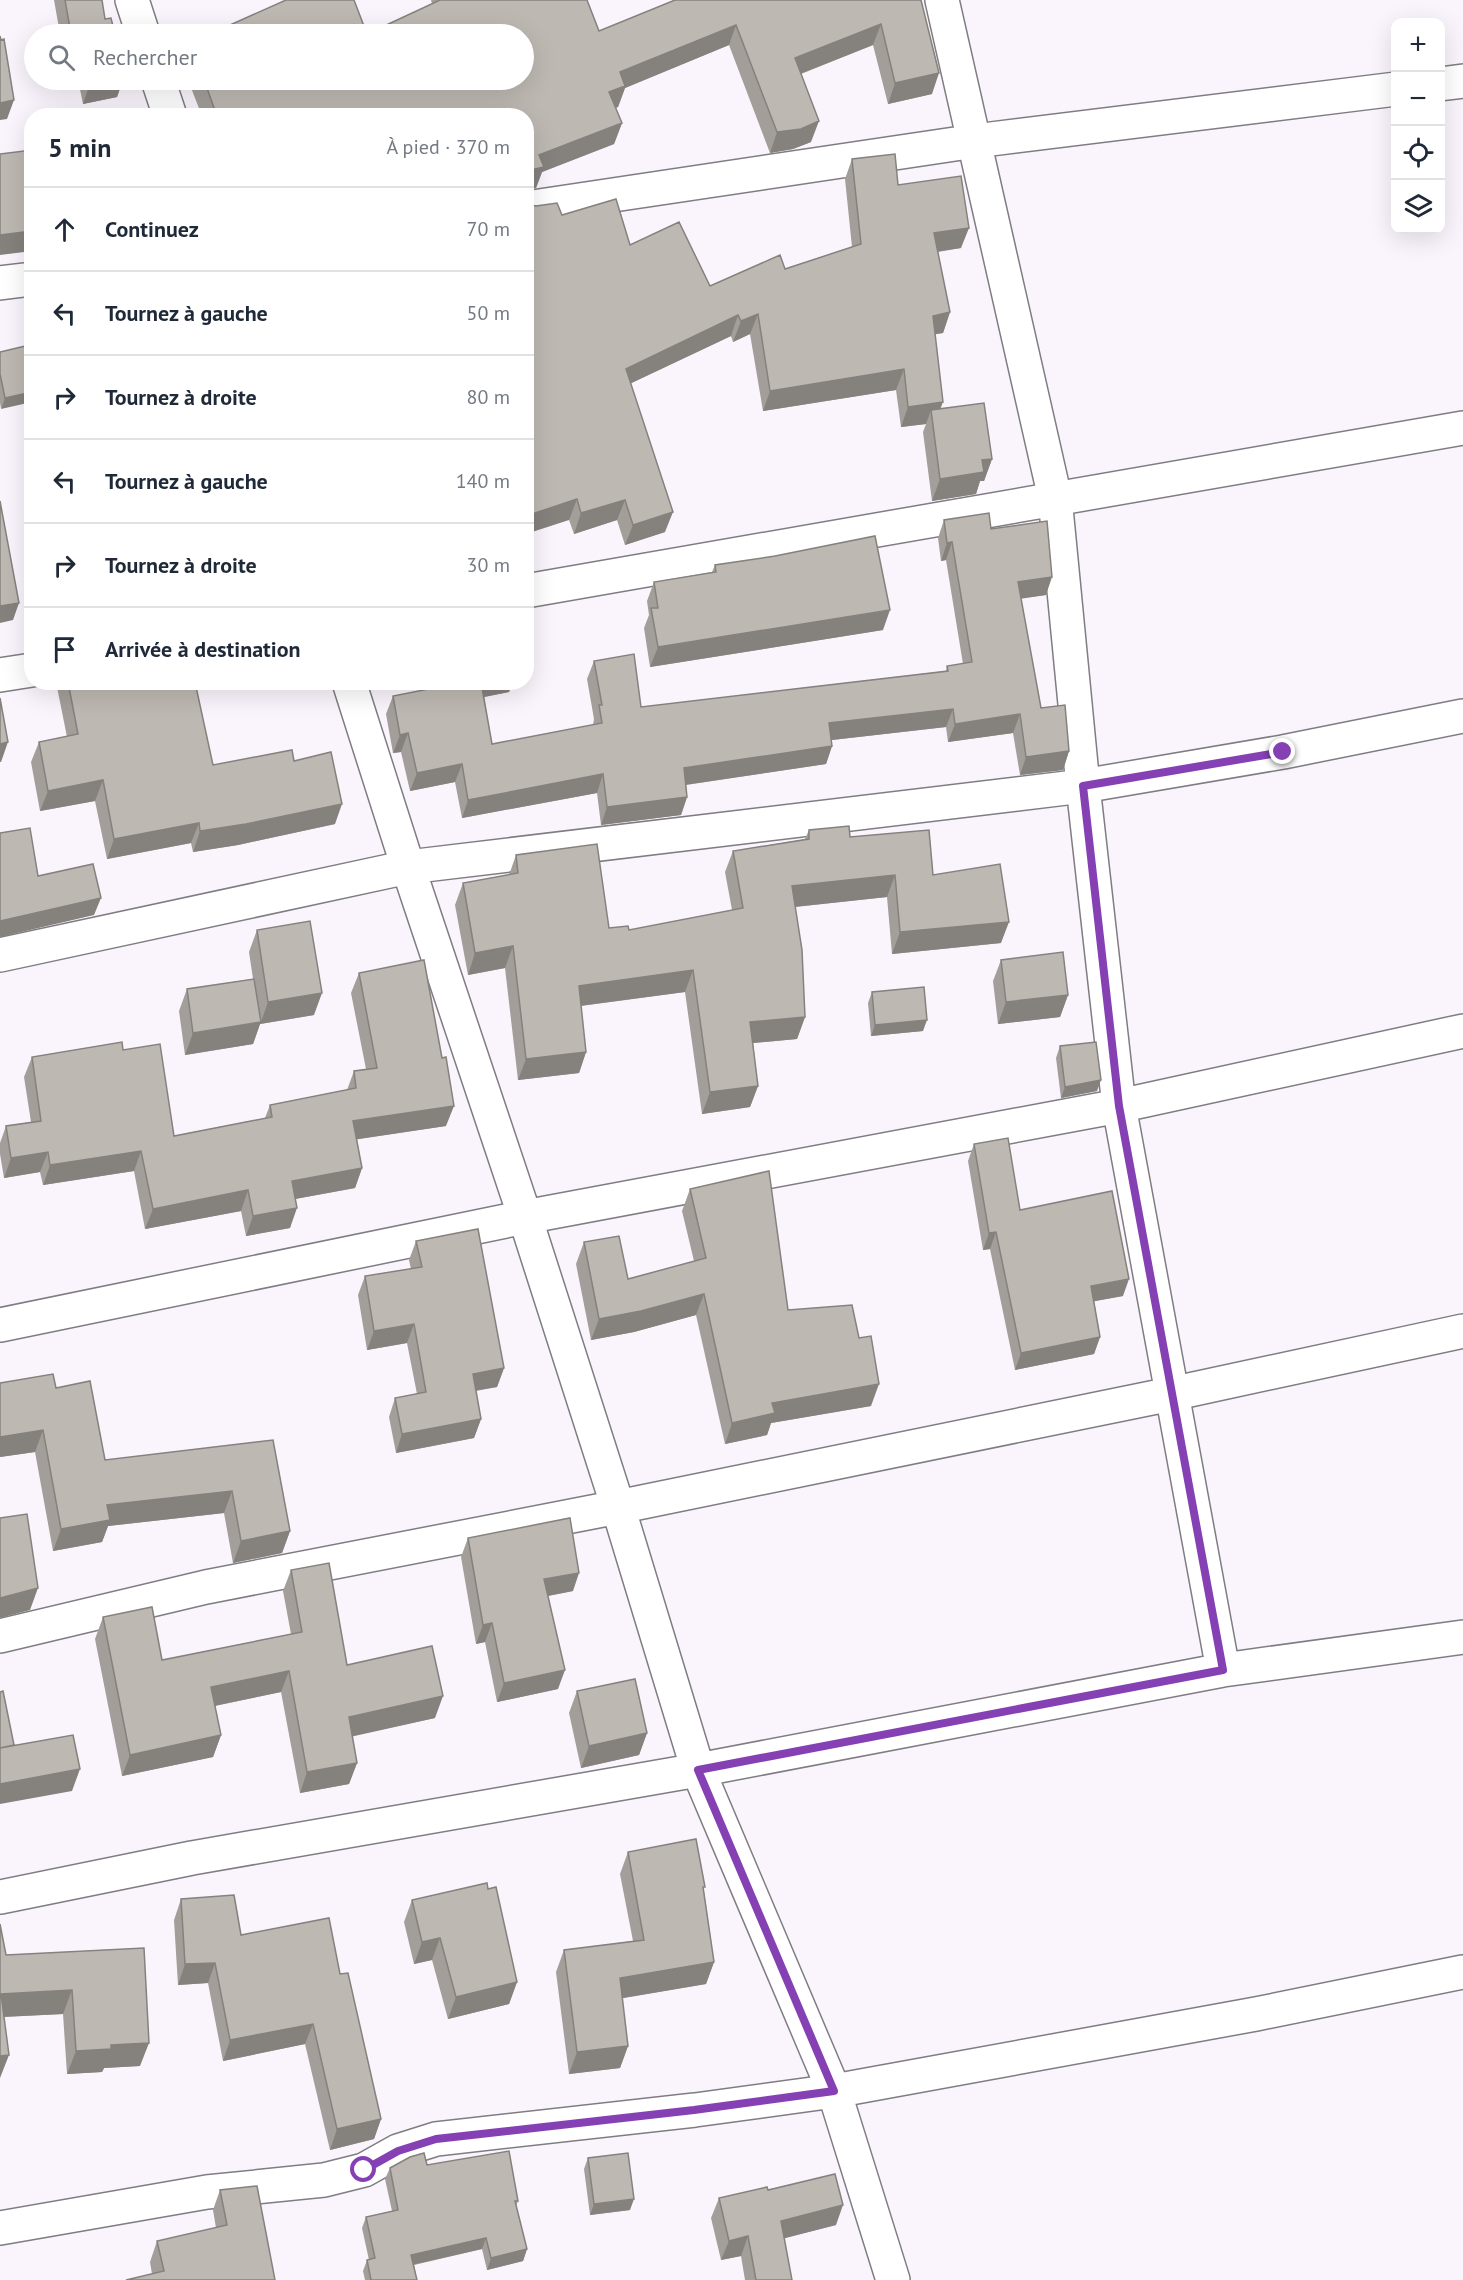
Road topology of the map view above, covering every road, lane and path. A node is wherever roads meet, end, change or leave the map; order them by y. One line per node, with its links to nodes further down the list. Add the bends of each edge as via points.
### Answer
1 (132, 0): 3 (street)
2 (942, 0): 9 (street)
3 (140, 24)
4 (1463, 81): 5 (street)
5 (1445, 83)
6 (161, 90): 8 (street)
7 (1391, 90): 9 (street)
8 (167, 108)
9 (975, 141): 10 (street); 14 (street)
10 (534, 206)
11 (24, 280): 12 (street)
12 (0, 283)
13 (1463, 428): 14 (street)
14 (1055, 498): 15 (street); 20 (street)
15 (534, 590)
16 (24, 671): 17 (street)
17 (0, 675)
18 (352, 690): 21 (street)
19 (1463, 716): 20 (street)
20 (1083, 786): 21 (street); 24 (street)
21 (408, 867): 22 (street); 25 (street)
22 (0, 955)
23 (1463, 1031): 24 (street)
24 (1119, 1106): 25 (street); 28 (street)
25 (525, 1216): 26 (street); 29 (street)
26 (0, 1325)
27 (1463, 1331): 28 (street)
28 (1171, 1394): 29 (street); 32 (street)
29 (618, 1507): 30 (street, via 206,1587); 33 (street)
30 (0, 1636)
31 (1463, 1637): 32 (street)
32 (1223, 1670): 33 (street)
33 (698, 1770): 34 (street, via 192,1858); 36 (street)
34 (0, 1897)
35 (1463, 1972): 36 (street)
36 (834, 2091): 37 (street, via 436,2139 398,2151 364,2170 324,2180 207,2192); 38 (street)
37 (0, 2228)
38 (893, 2280)

